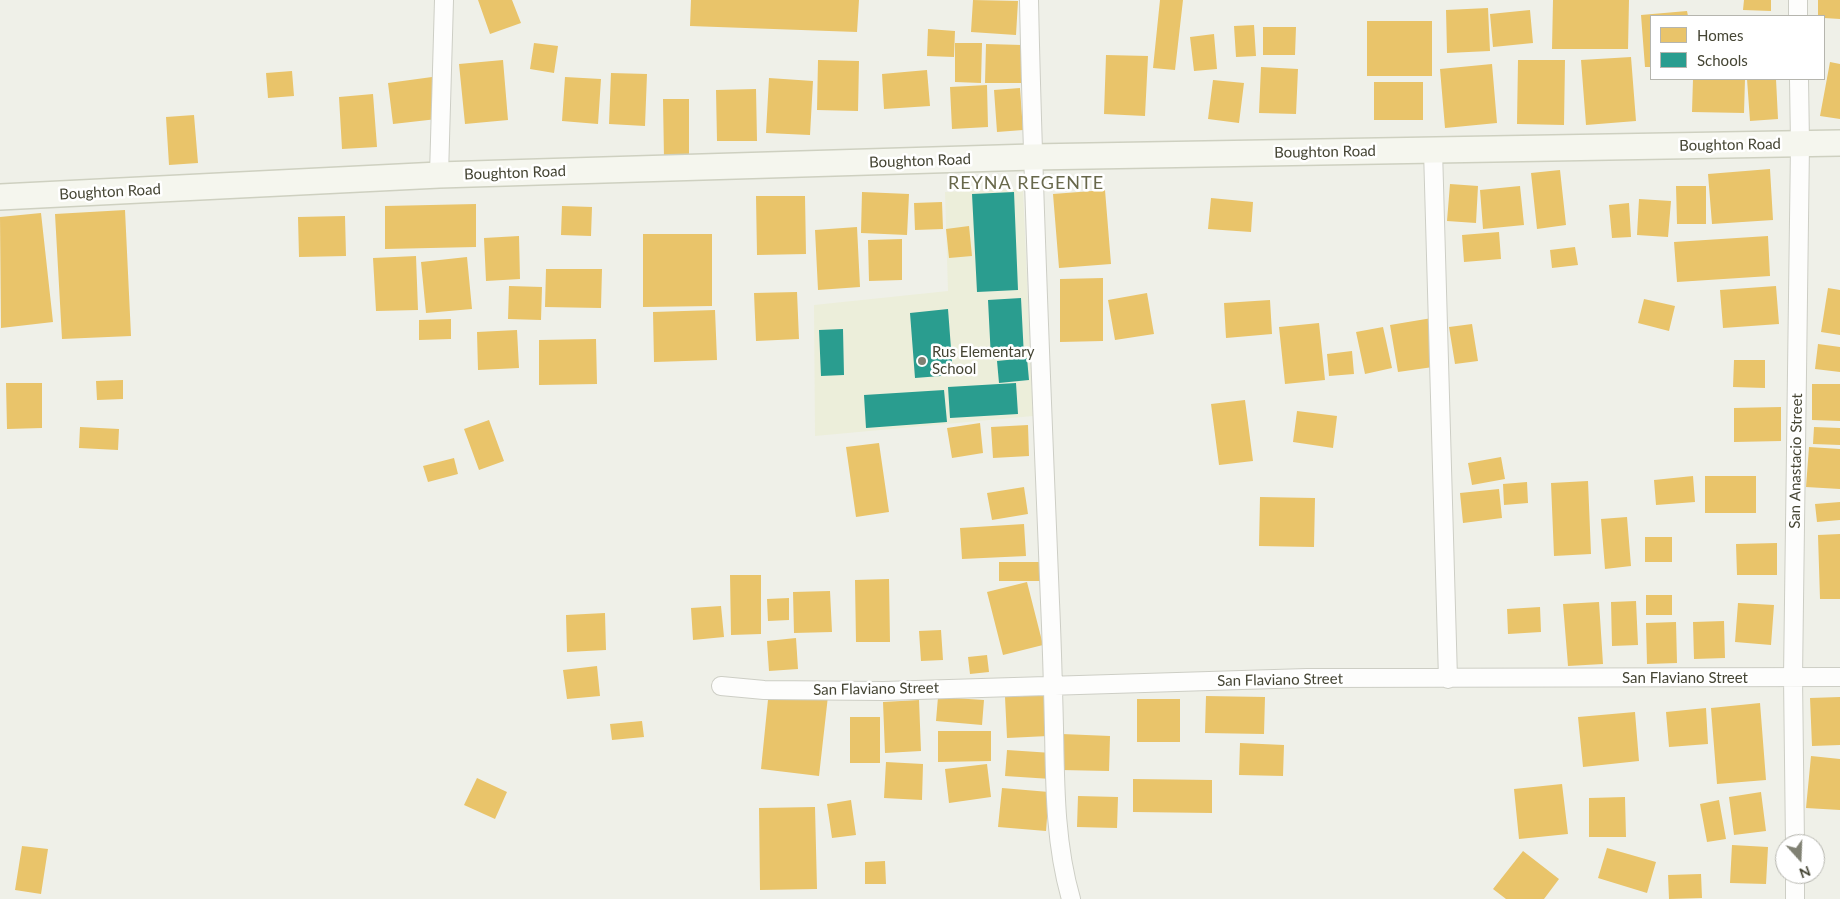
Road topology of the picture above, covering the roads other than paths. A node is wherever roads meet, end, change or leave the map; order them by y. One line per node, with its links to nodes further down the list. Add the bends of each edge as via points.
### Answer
1 (444, 0): 10 (street)
2 (1029, 0): 9 (street)
3 (1798, 0): 4 (street)
4 (1798, 15)
5 (1799, 80): 7 (street, San Anastacio Street)
6 (1840, 143): 7 (main road, Boughton Road)
7 (1800, 144): 8 (main road, Boughton Road); 12 (street, San Anastacio Street)
8 (1433, 150): 9 (main road, Boughton Road); 14 (street)
9 (1032, 157): 10 (main road, Boughton Road); 15 (street)
10 (439, 175): 11 (main road, Boughton Road)
11 (0, 197)
12 (1793, 677): 13 (street, San Flaviano Street); 14 (street, San Flaviano Street); 17 (street, San Anastacio Street)
13 (1840, 677)
14 (1448, 678): 15 (street, San Flaviano Street)
15 (1053, 685): 16 (street, San Flaviano Street, via 884,691 764,690); 19 (street, via 1058,821)
16 (721, 686)
17 (1795, 834)
18 (1795, 884): 20 (street)
19 (1071, 899)
20 (1795, 899)

